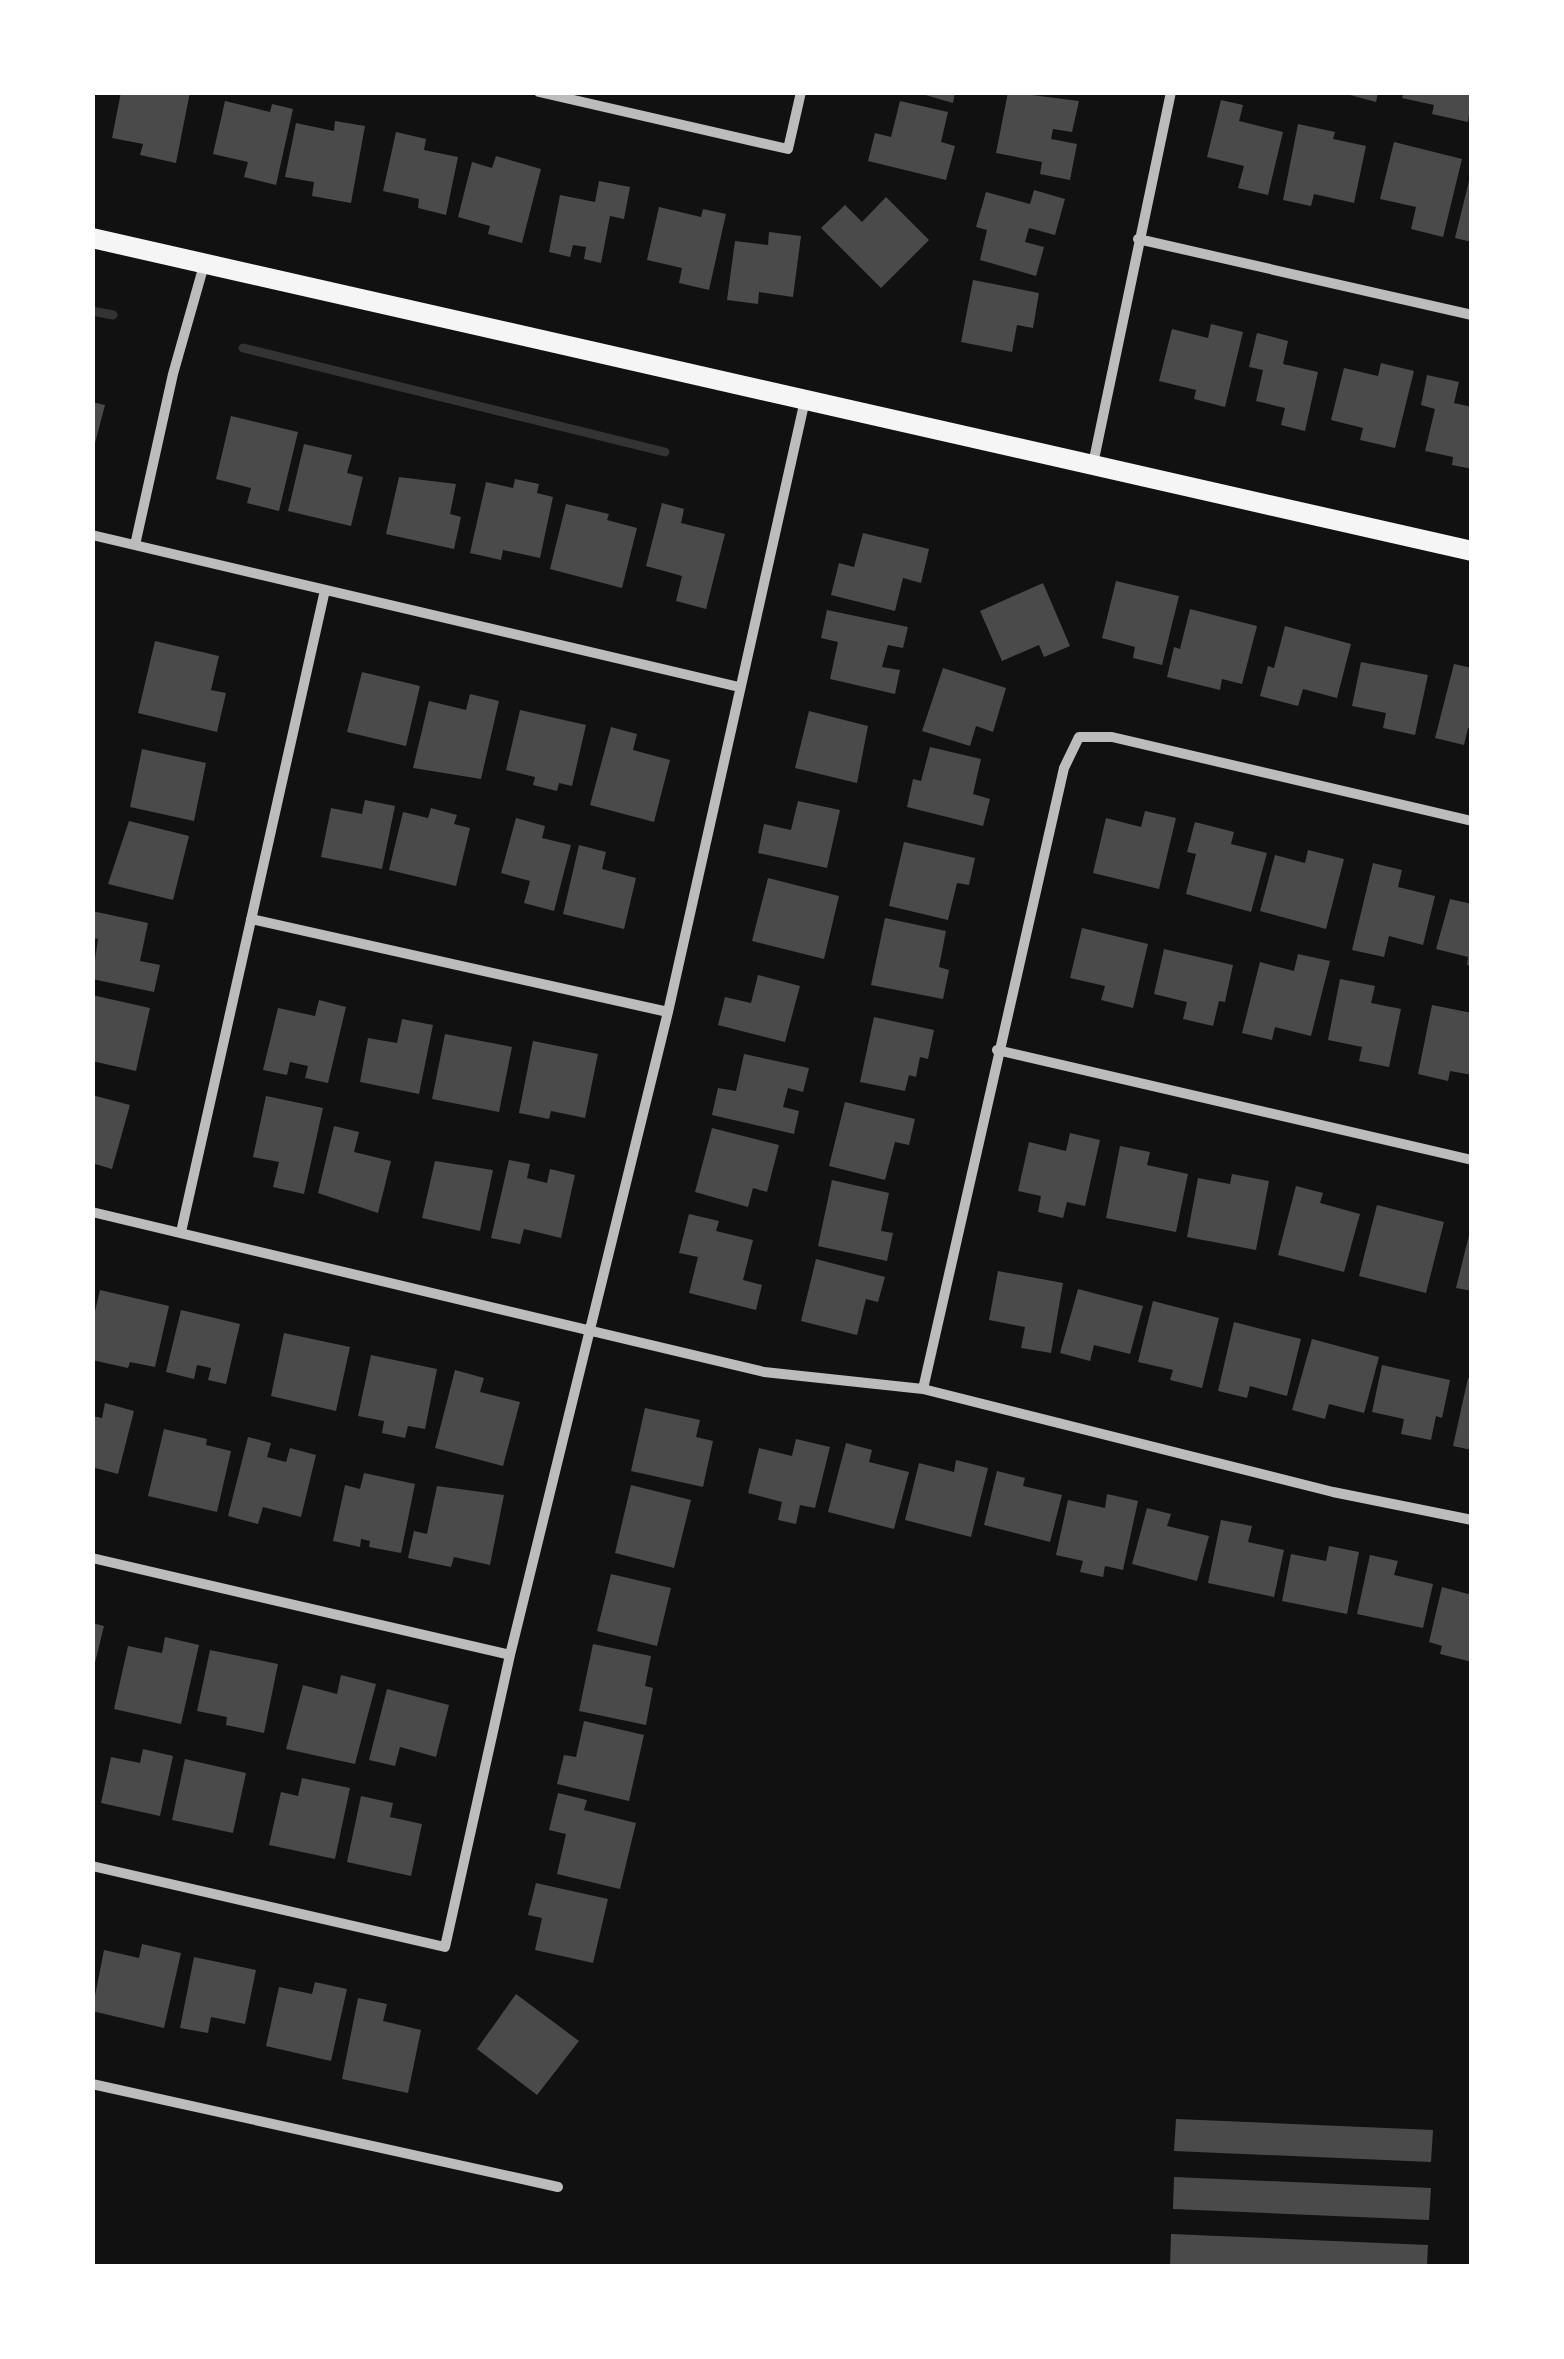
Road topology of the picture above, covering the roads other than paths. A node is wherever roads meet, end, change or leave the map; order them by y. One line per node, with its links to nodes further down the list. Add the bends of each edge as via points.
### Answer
1 (539, 92): 2 (street, via 788,149)
2 (801, 92)
3 (1171, 92): 5 (street)
4 (92, 238): 6 (main road)
5 (1138, 239): 7 (street); 9 (street)
6 (204, 265): 8 (main road); 11 (street)
7 (1472, 315)
8 (805, 400): 9 (main road); 14 (street)
9 (1093, 464): 12 (main road)
10 (92, 535): 11 (street)
11 (135, 544): 13 (street)
12 (1472, 552)
13 (325, 590): 14 (street); 16 (street)
14 (738, 687): 17 (street)
15 (1472, 822): 18 (street, via 1112,737 1078,737 1064,768)
16 (252, 920): 17 (street); 21 (street)
17 (668, 1012): 22 (street)
18 (997, 1050): 19 (street); 23 (street)
19 (1472, 1160)
20 (92, 1212): 21 (street)
21 (181, 1232): 22 (street)
22 (588, 1330): 23 (street, via 764,1372); 26 (street)
23 (924, 1389): 24 (street, via 1333,1492)
24 (1472, 1520)
25 (92, 1558): 26 (street)
26 (510, 1655): 27 (street, via 445,1947)
27 (92, 1866)
28 (92, 2084): 29 (street)
29 (558, 2187)

